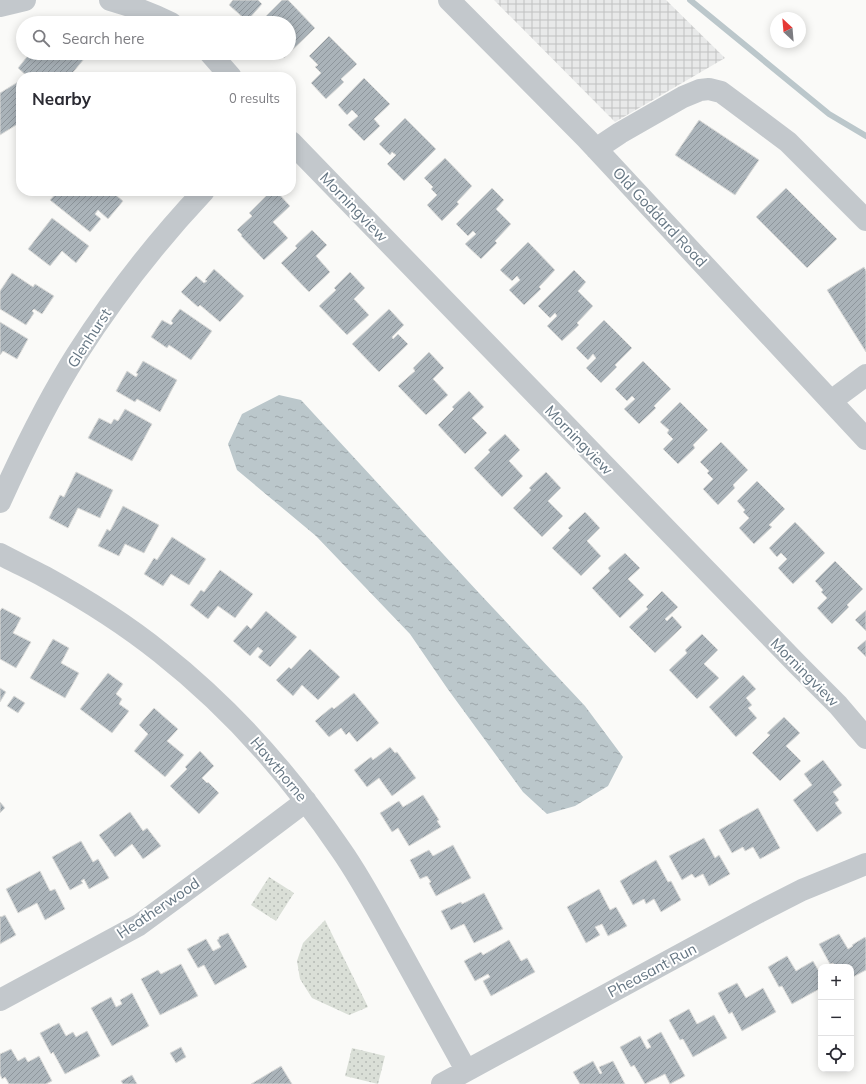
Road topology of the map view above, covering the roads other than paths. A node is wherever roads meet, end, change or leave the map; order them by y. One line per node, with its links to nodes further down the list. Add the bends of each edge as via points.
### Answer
1 (25, 0): 4 (street)
2 (110, 0): 5 (street)
3 (448, 0): 9 (street, Old Goddard Road)
4 (0, 6)
5 (155, 16)
6 (216, 60): 7 (street)
7 (227, 72)
8 (296, 147): 17 (street, Morningview, via 838,705)
9 (596, 150): 11 (street, via 620,133 683,97 700,90 721,92 788,142); 13 (street, Old Goddard Road)
10 (199, 196): 15 (street, Glenhurst, via 142,262 103,314 34,429)
11 (866, 220)
12 (866, 376): 13 (street)
13 (831, 401): 14 (street, Old Goddard Road)
14 (866, 439)
15 (0, 502)
16 (0, 554): 18 (street, Hawthorne, via 80,597 160,653 234,717 272,758)
17 (866, 738)
18 (306, 801): 20 (street, Heatherwood, via 139,925); 21 (street, Hawthorne, via 365,887)
19 (866, 864): 21 (street, Pheasant Run, via 802,890 759,912)
20 (0, 1000)
21 (466, 1070): 22 (street, Pheasant Run)
22 (442, 1084)

